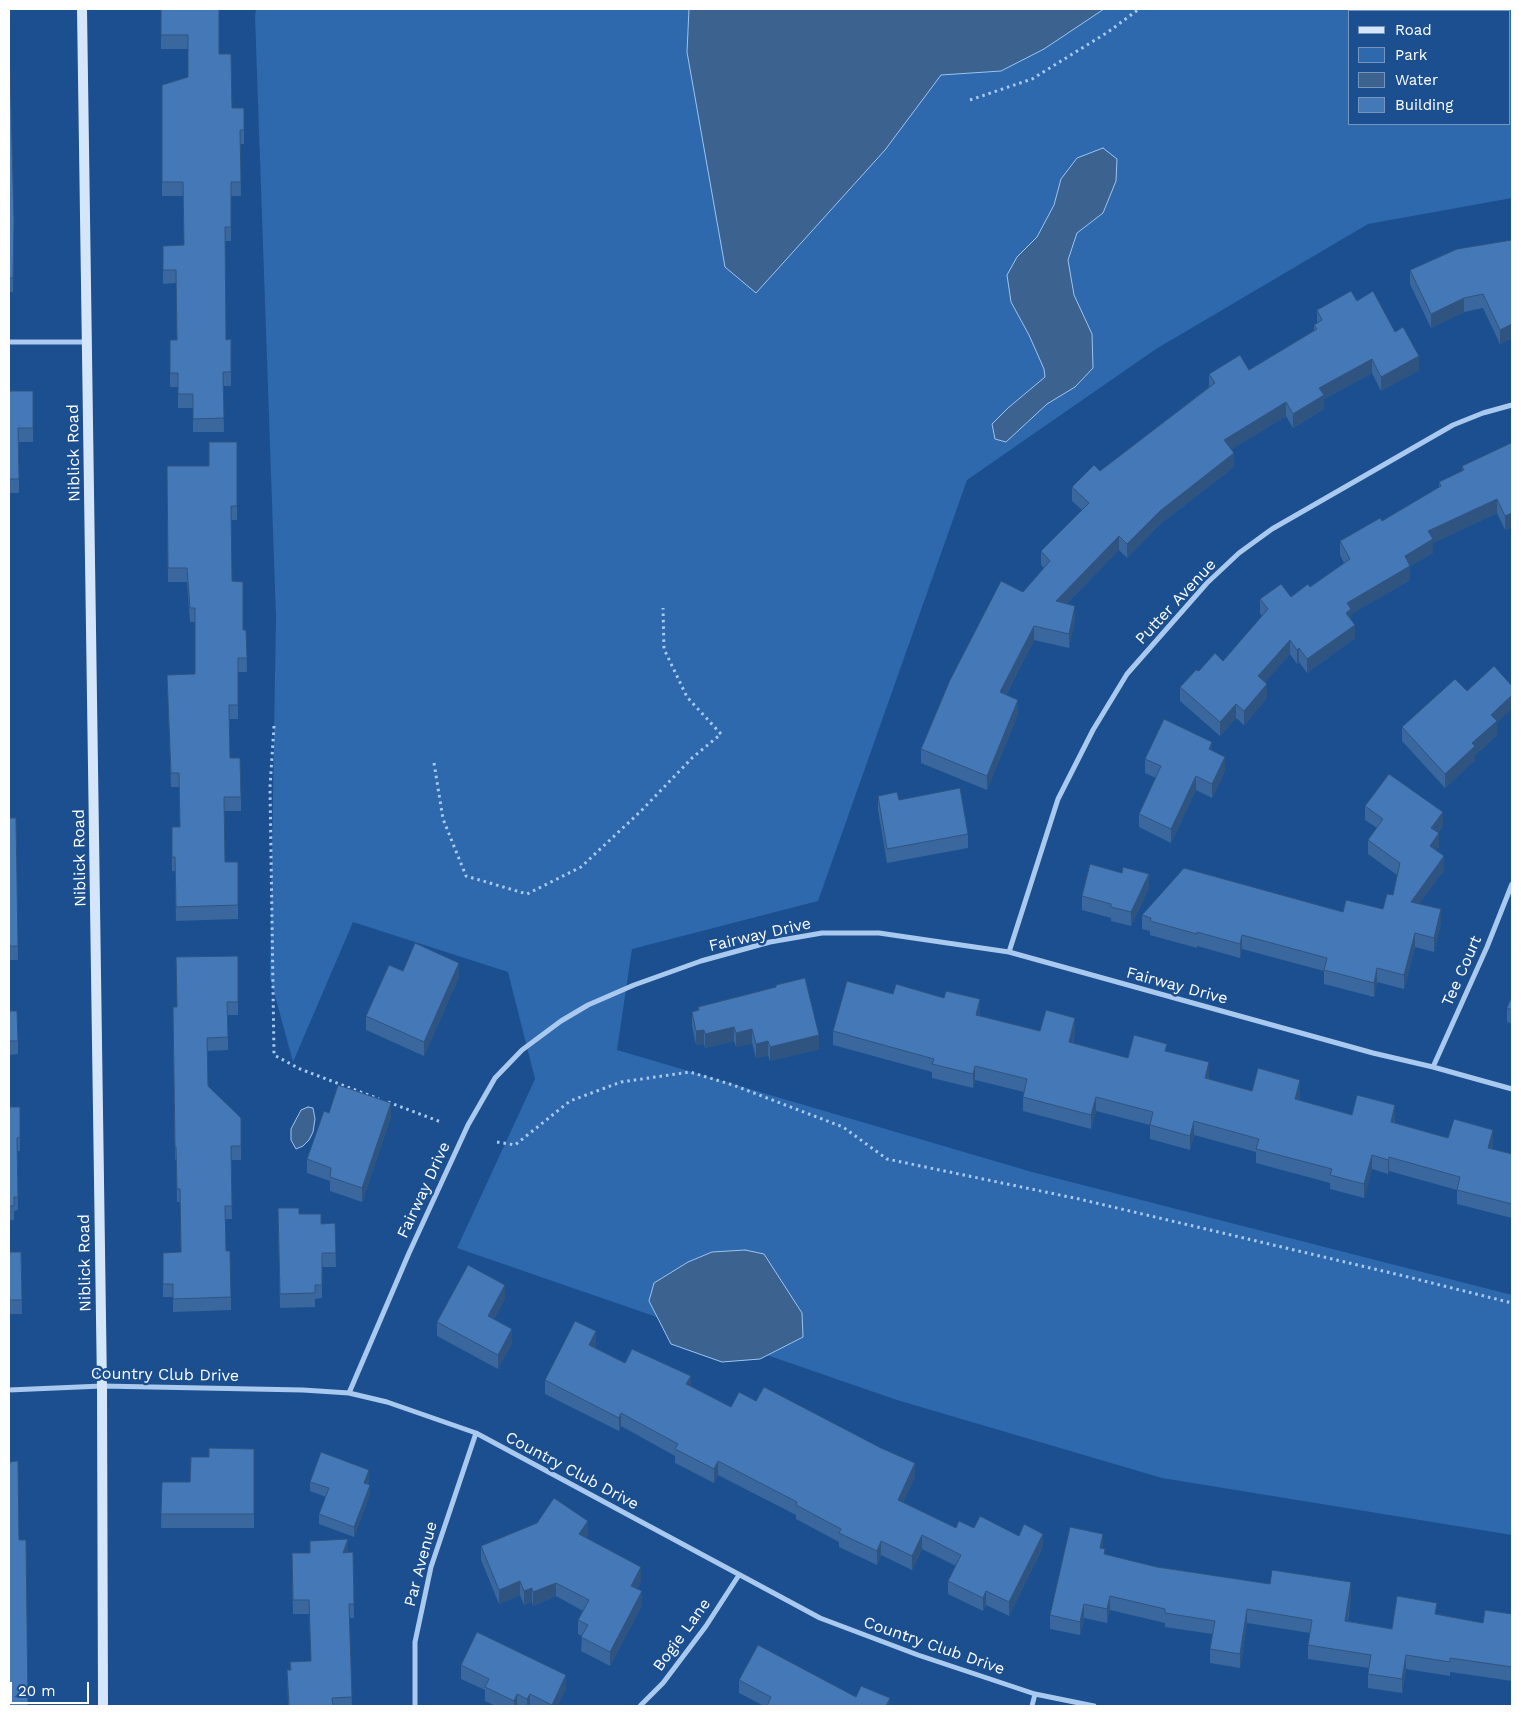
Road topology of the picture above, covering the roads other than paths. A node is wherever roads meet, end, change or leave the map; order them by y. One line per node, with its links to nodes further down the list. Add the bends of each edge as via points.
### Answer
1 (82, 9): 3 (main road, Niblick Road)
2 (9, 342): 3 (street)
3 (87, 342): 9 (main road, Niblick Road)
4 (1512, 405): 6 (street, Putter Avenue, via 1453,425 1272,530 1239,553 1207,583 1127,674 1093,730 1058,799)
5 (1512, 884): 7 (street, Tee Court)
6 (1010, 952): 7 (street, Fairway Drive); 11 (street, Fairway Drive, via 879,933 822,933 770,942 701,961 634,984 561,1021 522,1050 496,1078 468,1125)
7 (1433, 1067): 8 (street, Fairway Drive)
8 (1512, 1089)
9 (102, 1386): 10 (street, Country Club Drive); 11 (street, Country Club Drive); 15 (main road, Niblick Road)
10 (9, 1390)
11 (349, 1393): 12 (street, Country Club Drive, via 387,1402)
12 (476, 1433): 13 (street, Country Club Drive); 16 (street, Par Avenue, via 431,1567 416,1642)
13 (739, 1575): 14 (street, Country Club Drive, via 820,1618); 17 (street, Bogie Lane, via 663,1683)
14 (1035, 1694): 18 (street); 19 (street, Country Club Drive)
15 (104, 1706)
16 (414, 1706)
17 (640, 1706)
18 (1032, 1706)
19 (1094, 1706)

